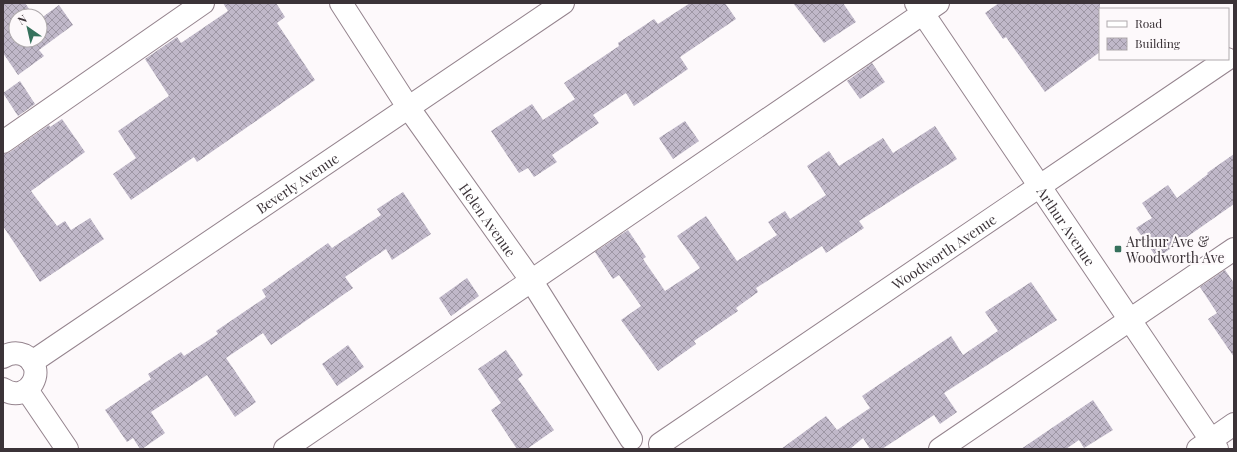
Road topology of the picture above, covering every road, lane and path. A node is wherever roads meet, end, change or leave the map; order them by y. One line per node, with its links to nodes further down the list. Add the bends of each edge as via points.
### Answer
1 (203, 3): 7 (street)
2 (341, 3): 6 (street, Helen Avenue)
3 (563, 3): 6 (street, Beverly Avenue)
4 (926, 6): 8 (street, Arthur Avenue); 10 (street)
5 (1226, 60): 8 (street, Woodworth Avenue)
6 (408, 107): 10 (street, Helen Avenue); 13 (street, Beverly Avenue)
7 (3, 142)
8 (1039, 186): 11 (street, Arthur Avenue); 18 (street, Woodworth Avenue)
9 (1234, 249): 11 (street)
10 (531, 280): 17 (street, Helen Avenue); 21 (street)
11 (1130, 320): 19 (street, Arthur Avenue); 22 (street)
12 (3, 356): 13 (street, via 20,354)
13 (32, 362): 15 (street, via 35,379)
14 (3, 389): 15 (street, via 14,393)
15 (27, 390): 20 (street)
16 (1234, 424): 19 (street)
17 (627, 444): 18 (street, via 642,435 649,436)
18 (661, 446)
19 (1208, 446)
20 (67, 449)
21 (285, 449)
22 (940, 449)

